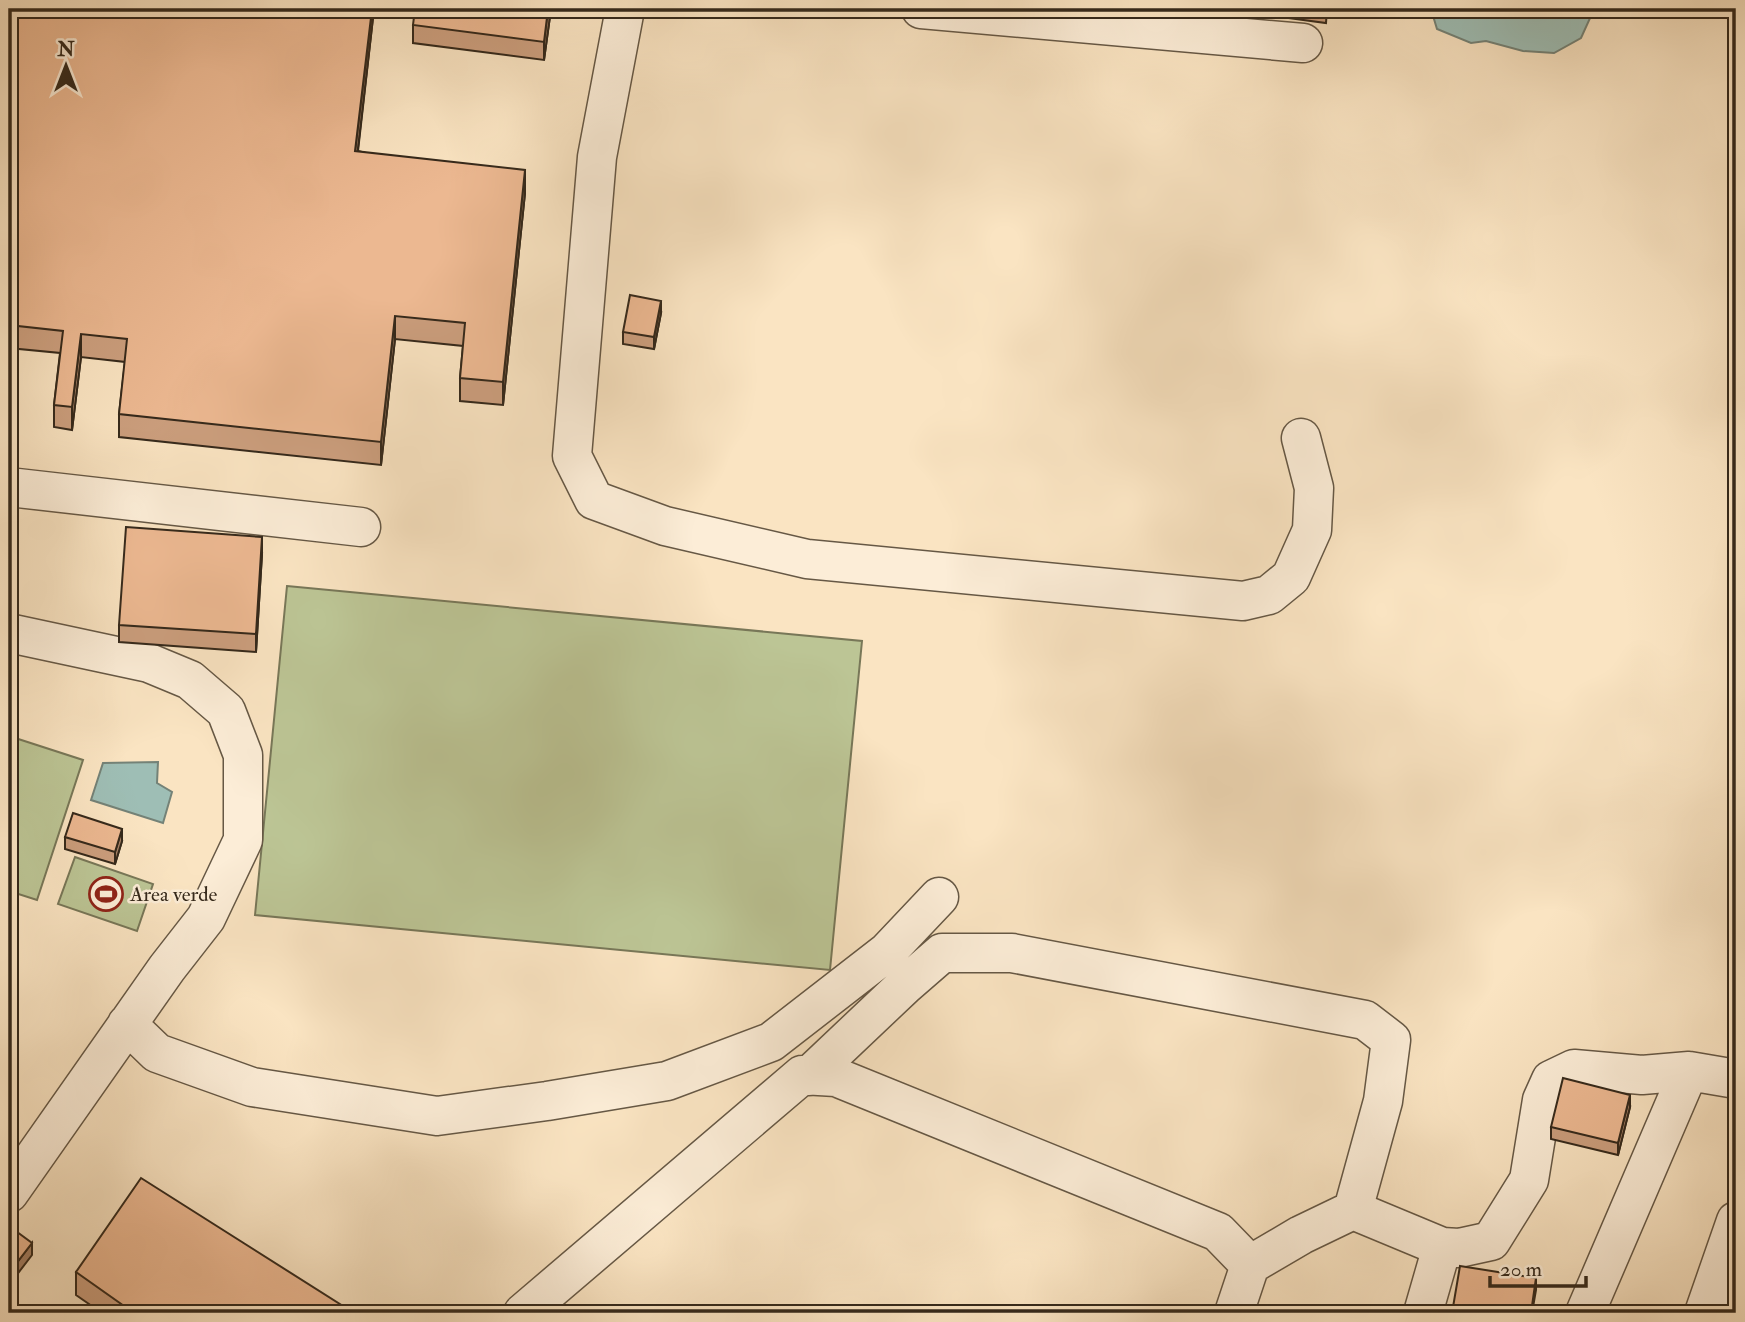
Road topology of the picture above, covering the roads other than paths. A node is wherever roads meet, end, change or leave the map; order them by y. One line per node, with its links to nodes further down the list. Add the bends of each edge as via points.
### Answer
1 (625, 9): 4 (lane, via 597,157 572,456 594,500 665,526 807,559 1243,601 1269,595 1292,577 1312,530 1314,488)
2 (921, 9): 3 (lane)
3 (1303, 43)
4 (1301, 438)
5 (9, 486): 6 (lane)
6 (361, 527)
7 (9, 633): 9 (lane, via 149,663 190,680 226,711 243,755 243,840 206,918)
8 (939, 897): 9 (lane, via 887,952 771,1042 667,1081 547,1101 437,1116 252,1087 157,1054)
9 (127, 1024): 13 (lane)
10 (1689, 1071): 12 (lane); 16 (lane, via 1642,1075 1574,1069 1551,1080 1542,1100 1530,1180 1491,1241); 21 (lane)
11 (808, 1076): 14 (lane, via 942,953 1012,953 1365,1020 1391,1040 1383,1101); 17 (lane, via 836,1077 1218,1232); 18 (lane, via 802,1075)
12 (1736, 1079)
13 (9, 1193)
14 (1353, 1210): 16 (lane); 17 (lane)
15 (1736, 1221): 22 (lane)
16 (1442, 1247): 20 (lane)
17 (1250, 1265): 19 (lane)
18 (523, 1313)
19 (1234, 1313)
20 (1423, 1313)
21 (1585, 1313)
22 (1704, 1313)

